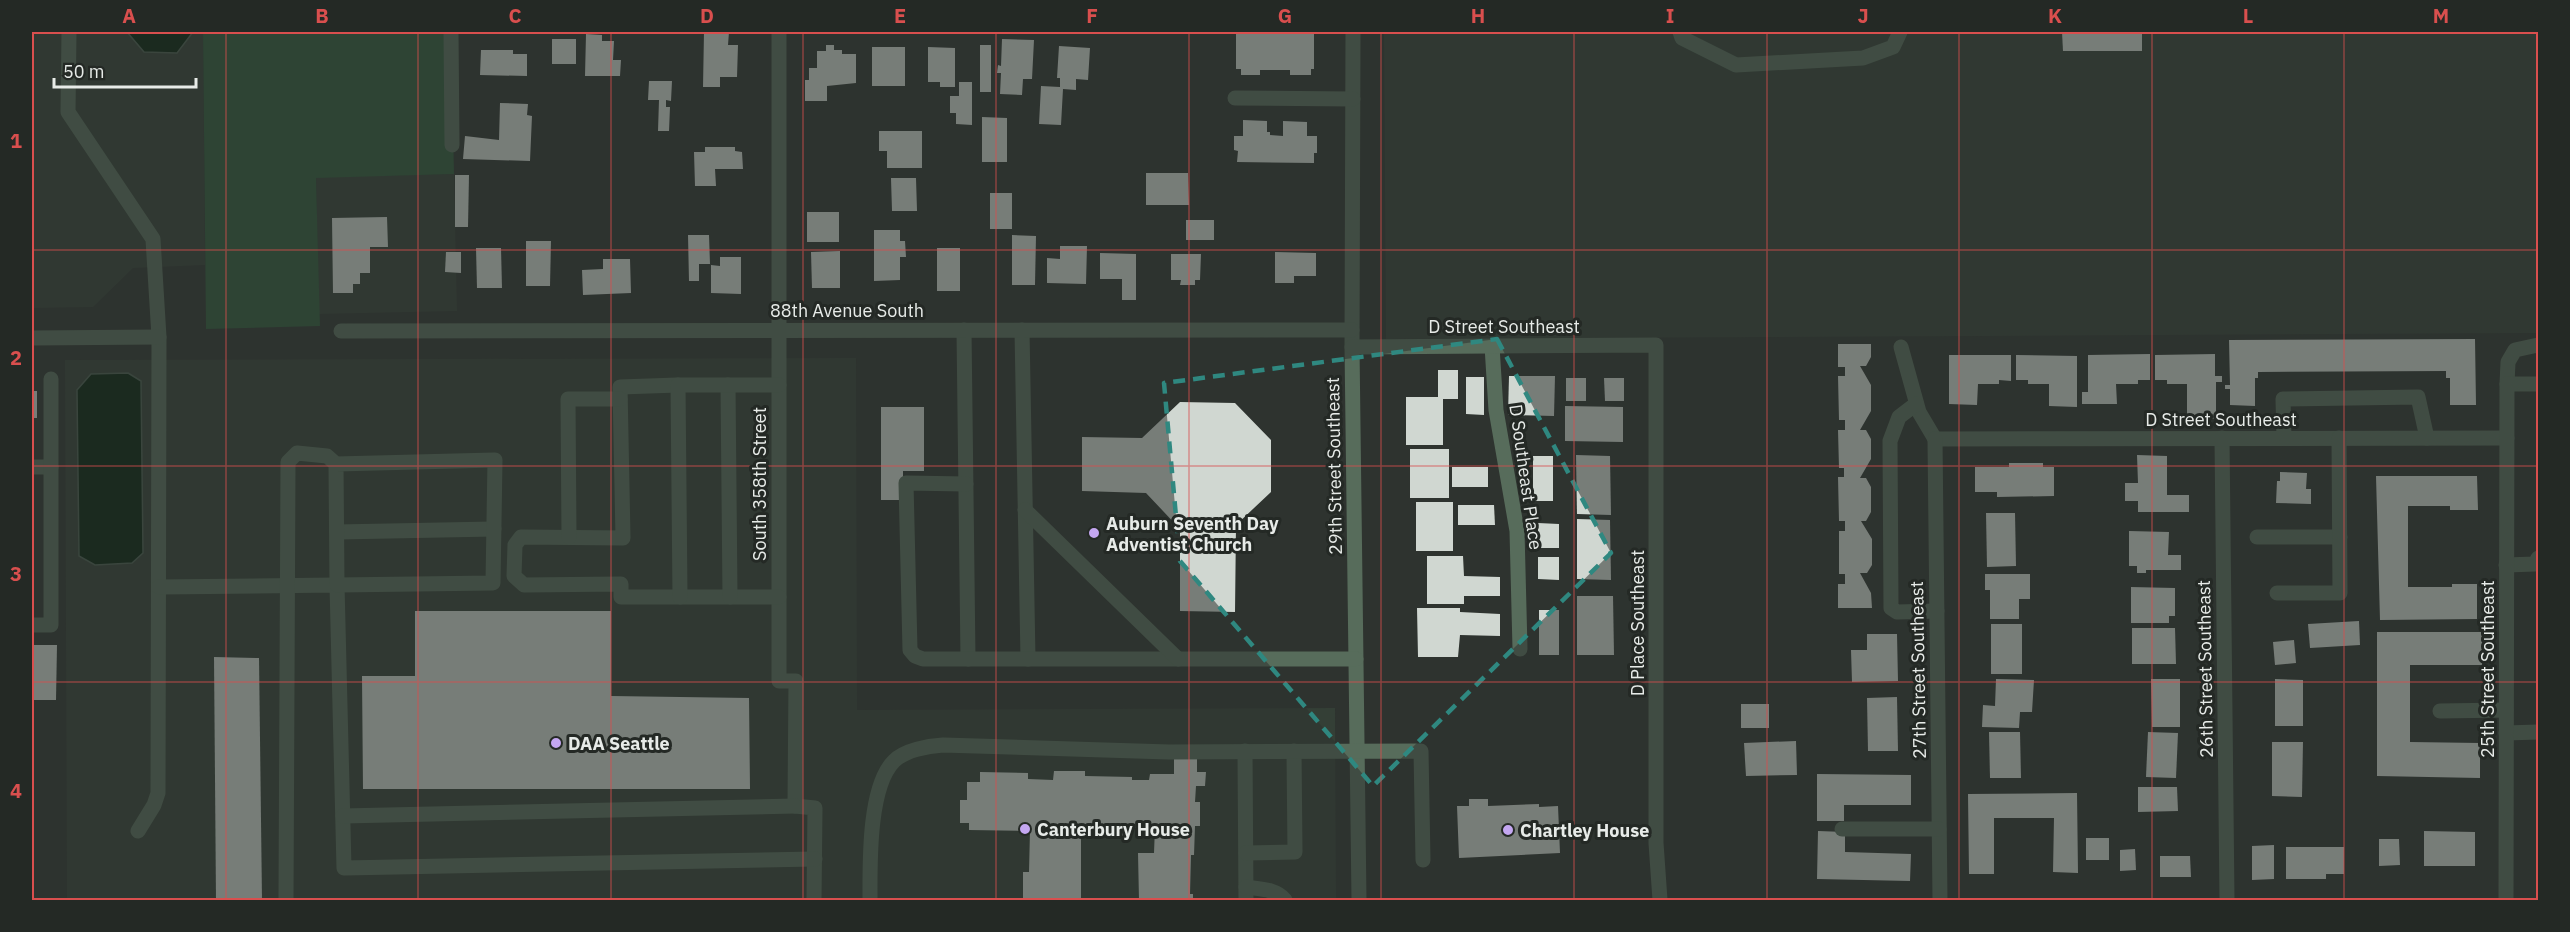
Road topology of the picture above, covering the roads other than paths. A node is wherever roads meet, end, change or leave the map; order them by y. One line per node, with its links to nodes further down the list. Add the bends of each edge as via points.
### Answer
1 (69, 32): 15 (street, via 68,112 153,239)
2 (451, 32): 9 (street)
3 (779, 32): 10 (street, South 358th Street)
4 (1353, 32): 8 (street, 29th Street Southeast)
5 (1680, 32): 6 (street, via 1682,38 1736,64 1863,58 1893,47)
6 (1900, 32)
7 (1235, 98): 8 (street)
8 (1353, 99): 13 (street, 29th Street Southeast)
9 (452, 145)
10 (780, 330): 11 (street, 88th Avenue South); 14 (street, 88th Avenue South); 27 (street, South 358th Street)
11 (964, 330): 12 (street, 88th Avenue South); 39 (street)
12 (1022, 330): 13 (street, 88th Avenue South); 40 (street)
13 (1352, 330): 20 (street, 29th Street Southeast)
14 (341, 331)
15 (159, 337): 16 (street); 50 (street)
16 (32, 338)
17 (1656, 345): 19 (street, D Street Southeast); 83 (street, D Place Southeast, via 1656,843)
18 (2538, 345): 23 (street, 25th Street Southeast, via 2515,350 2508,362)
19 (1492, 346): 20 (street, D Street Southeast); 57 (street, D Southeast Place, via 1496,410 1517,531)
20 (1352, 347): 61 (street, 29th Street Southeast)
21 (1901, 347): 29 (street)
22 (51, 379): 38 (street)
23 (2507, 384): 24 (street); 34 (street, 25th Street Southeast)
24 (2538, 384)
25 (678, 385): 26 (street); 28 (street, via 620,387); 52 (street)
26 (728, 385): 27 (street); 53 (street)
27 (779, 385): 54 (street, South 358th Street)
28 (620, 399): 43 (street, via 568,399); 43 (street, via 622,538)
29 (1916, 404): 35 (street); 55 (street, via 1899,417 1890,441 1891,608 1897,612)
30 (2222, 438): 31 (street, D Street Southeast); 35 (street, D Street Southeast); 85 (street, 26th Street Southeast)
31 (2284, 438): 32 (street, D Street Southeast); 33 (street, via 2283,399 2418,398)
32 (2339, 438): 33 (street, D Street Southeast); 45 (street)
33 (2427, 438): 34 (street, D Street Southeast)
34 (2507, 438): 47 (street, 25th Street Southeast)
35 (1935, 439): 55 (street, 27th Street Southeast)
36 (336, 464): 41 (street, via 495,460); 42 (street); 49 (street, via 327,456 297,453 288,462)
37 (32, 467): 38 (street)
38 (51, 467): 56 (street, via 51,625)
39 (966, 484): 58 (street); 58 (street, via 906,483 910,650 923,659)
40 (1025, 510): 59 (street); 60 (street)
41 (494, 529): 42 (street); 48 (street, via 493,583)
42 (337, 532): 48 (street)
43 (569, 537): 52 (street, via 521,537 515,545 514,576 524,585 621,584 621,597)
44 (2257, 537): 45 (street)
45 (2340, 537): 51 (street, via 2340,593)
46 (2538, 558): 47 (street, via 2535,564)
47 (2506, 565): 62 (street, 25th Street Southeast)
48 (337, 585): 49 (street); 70 (street)
49 (287, 586): 50 (street); 78 (street)
50 (159, 587): 73 (street, via 158,793)
51 (2277, 593)
52 (680, 597): 53 (street)
53 (730, 597): 54 (street)
54 (779, 597): 69 (street, South 358th Street, via 779,681 796,681)
55 (1937, 610): 72 (street, 27th Street Southeast)
56 (32, 625)
57 (1520, 649)
58 (968, 659): 59 (street)
59 (1028, 659): 60 (street)
60 (1178, 659): 61 (street)
61 (1356, 659): 67 (street, 29th Street Southeast)
62 (2506, 710): 63 (street); 65 (street, 25th Street Southeast)
63 (2440, 711)
64 (2538, 732): 65 (street)
65 (2506, 733): 86 (street, 25th Street Southeast)
66 (1294, 750): 67 (street); 68 (street); 74 (street, via 1295,852)
67 (1357, 750): 76 (street, via 1421,751); 82 (street, 29th Street Southeast)
68 (1245, 751): 74 (street); 80 (street, via 943,745 910,753 895,760 882,783 872,820)
69 (795, 806): 70 (street); 75 (street, via 815,808)
70 (343, 816): 75 (street, via 344,868)
71 (1842, 829): 72 (street)
72 (1939, 829): 84 (street, 27th Street Southeast)
73 (138, 831)
74 (1246, 853): 77 (street)
75 (814, 859): 79 (street)
76 (1423, 860)
77 (1246, 894): 81 (street, via 1268,890)
78 (286, 900)
79 (814, 900)
80 (870, 900)
81 (1285, 900)
82 (1359, 900)
83 (1660, 900)
84 (1940, 900)
85 (2227, 900)
86 (2506, 900)

